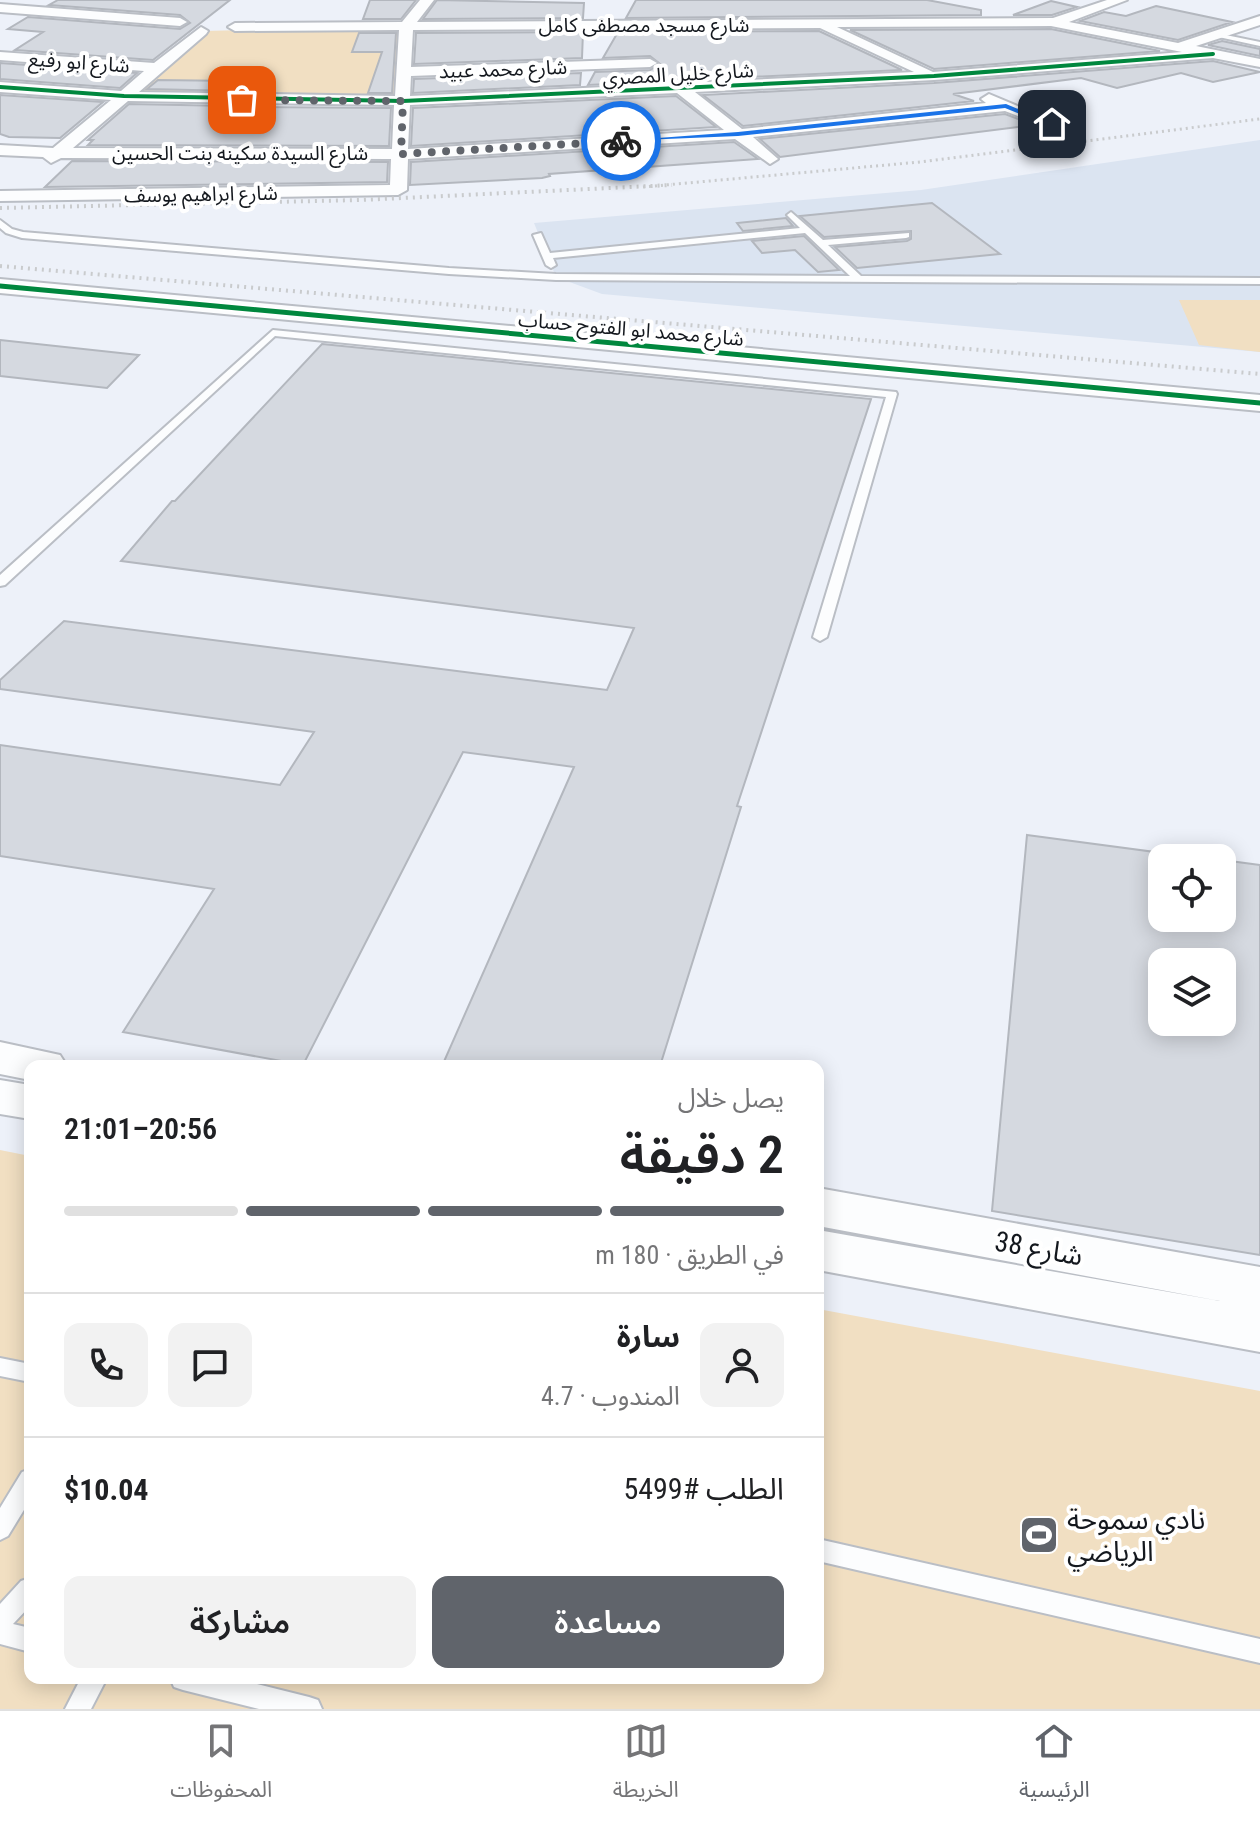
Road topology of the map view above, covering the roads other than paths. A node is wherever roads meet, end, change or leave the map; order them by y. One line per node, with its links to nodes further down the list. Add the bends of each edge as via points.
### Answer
1 (427, 0): 11 (street)
2 (1120, 0): 7 (street)
3 (0, 8): 8 (street, شارع مسجد مصطفى كامل)
4 (981, 8): 7 (street)
5 (477, 9): 12 (street)
6 (612, 19): 9 (street, شارع مسجد مصطفى كامل); 12 (street, شارع مسجد مصطفى كامل); 18 (street, via 613,34)
7 (1054, 22): 9 (street, شارع مسجد مصطفى كامل); 15 (street)
8 (208, 23): 11 (street, شارع مسجد مصطفى كامل); 20 (street)
9 (817, 24): 22 (street)
10 (1255, 24): 13 (street)
11 (406, 26): 12 (street, شارع مسجد مصطفى كامل); 21 (street)
12 (464, 26)
13 (1216, 35): 14 (lane); 15 (street)
14 (1260, 44)
15 (1179, 47): 16 (street)
16 (1213, 54): 19 (street); 22 (street, شارع خليل المصري)
17 (0, 56): 20 (street, شارع ابو رفيع)
18 (650, 63): 21 (street, شارع محمد عبيد); 25 (street)
19 (1260, 63)
20 (158, 68): 26 (street)
21 (403, 72): 29 (street)
22 (934, 76): 23 (street, شارع خليل المصري); 30 (street)
23 (747, 87): 25 (street, شارع خليل المصري); 33 (street)
24 (1, 88): 26 (street, شارع خليل المصري)
25 (683, 90): 29 (street, شارع خليل المصري); 34 (street)
26 (124, 96): 28 (street, شارع خليل المصري); 36 (street)
27 (183, 100): 28 (lane)
28 (242, 100): 29 (street, شارع خليل المصري); 31 (lane)
29 (403, 101): 37 (street)
30 (1006, 106): 32 (street); 33 (street, شارع السيدة سكينه بنت الحسين)
31 (223, 124)
32 (1052, 124)
33 (800, 128): 34 (street, شارع السيدة سكينه بنت الحسين)
34 (738, 134): 37 (street, شارع السيدة سكينه بنت الحسين); 38 (street)
35 (0, 150): 36 (street, شارع السيدة سكينه بنت الحسين)
36 (57, 153): 37 (street, شارع السيدة سكينه بنت الحسين); 39 (street, via 28,174)
37 (401, 154): 39 (street, شارع ابراهيم يوسف, via 400,188 390,192)
38 (770, 159)
39 (0, 208): 46 (lane, via 9,231 22,235)
40 (791, 215): 41 (lane)
41 (807, 230): 44 (lane); 45 (lane)
42 (538, 235): 45 (lane)
43 (906, 235): 44 (lane)
44 (822, 243): 47 (lane)
45 (547, 256): 46 (lane)
46 (556, 277): 47 (lane)
47 (859, 279): 48 (lane)
48 (1260, 281)
49 (0, 286): 50 (street, شارع محمد ابو الفتوح حساب)
50 (1260, 403)
51 (0, 582): 52 (lane, via 273,333 892,394)
52 (820, 637)
53 (9, 1068): 54 (street)
54 (24, 1092)
55 (824, 1208): 57 (street, شارع 38)
56 (824, 1251): 58 (street, شارع 38)
57 (1260, 1288)
58 (1260, 1330)
59 (0, 1367): 60 (lane)
60 (24, 1372)
61 (24, 1489): 62 (lane)
62 (0, 1529)
63 (824, 1551): 68 (lane)
64 (24, 1595): 65 (lane)
65 (0, 1621)
66 (0, 1632): 67 (lane)
67 (24, 1638)
68 (1260, 1651)
69 (91, 1684): 71 (lane)
70 (207, 1684): 72 (lane)
71 (78, 1709)
72 (309, 1709)

